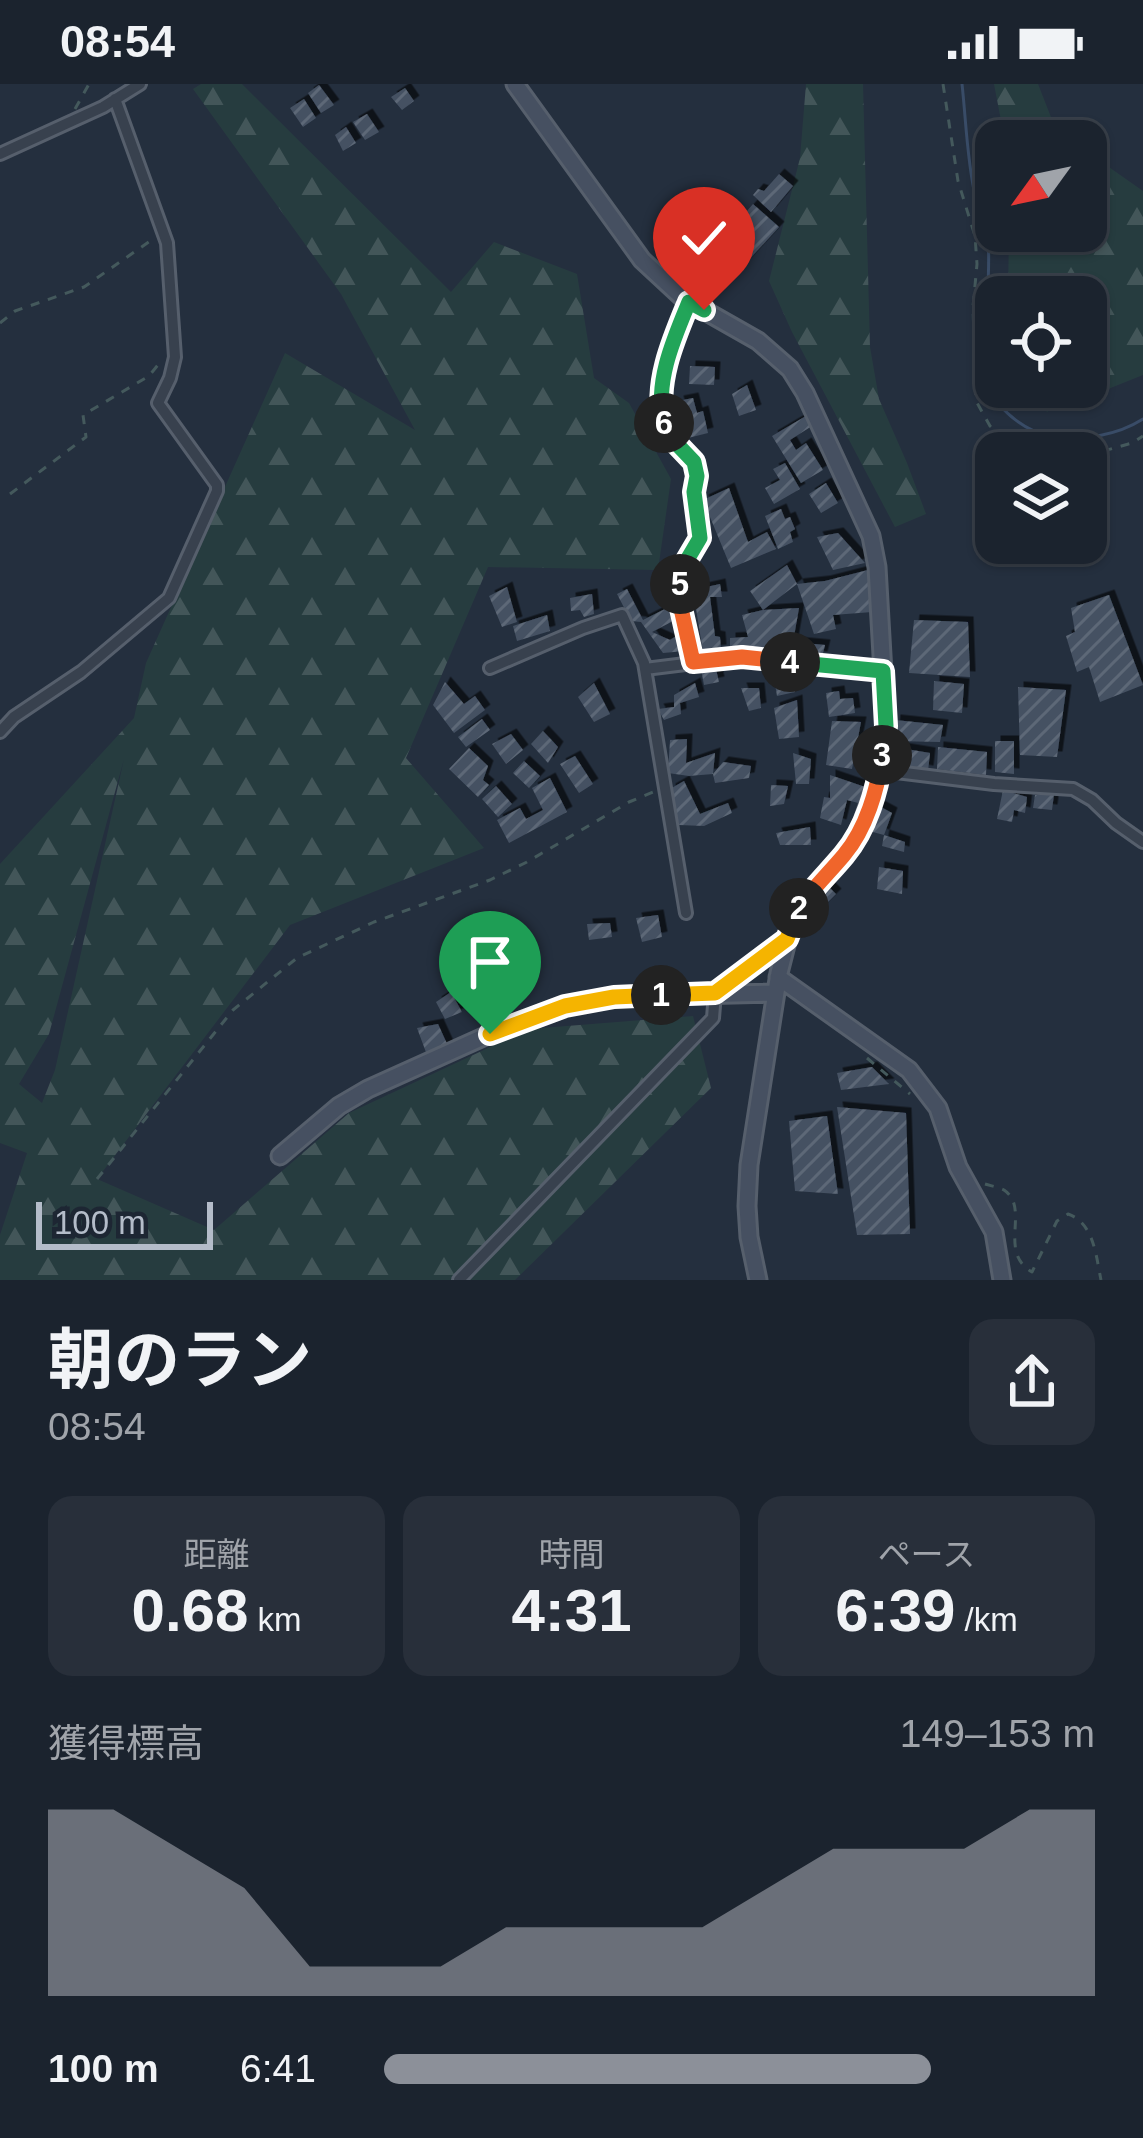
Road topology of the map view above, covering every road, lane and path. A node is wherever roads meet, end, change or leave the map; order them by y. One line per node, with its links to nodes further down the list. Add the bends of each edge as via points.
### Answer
1 (89, 84): 6 (path)
2 (140, 84): 5 (street)
3 (515, 84): 9 (street, via 642,260)
4 (943, 84): 12 (path, via 975,236 976,401)
5 (115, 99): 6 (street); 20 (street, via 167,243 175,357 158,403 217,491 169,598)
6 (64, 126): 7 (street)
7 (0, 154)
8 (160, 235): 10 (path, via 83,286)
9 (689, 302): 16 (street, via 672,343 662,418 697,476 700,538 680,579); 19 (street, via 776,353 806,393 871,536)
10 (0, 323)
11 (167, 354): 15 (path, via 149,376 83,415 86,437)
12 (997, 432)
13 (1143, 436): 14 (path)
14 (1107, 450)
15 (10, 494)
16 (693, 662): 18 (street); 19 (street, via 742,657)
17 (490, 668): 18 (street, via 622,615)
18 (645, 669): 22 (street)
19 (883, 671): 21 (street)
20 (0, 732)
21 (880, 770): 23 (street, via 1072,789); 25 (street, via 860,833 801,903)
22 (664, 787): 24 (street); 29 (path, via 490,880 297,958 233,1010)
23 (1143, 842)
24 (686, 913)
25 (787, 939): 26 (street); 27 (street)
26 (777, 985): 27 (street); 31 (street, via 749,1165); 32 (street, via 909,1070 938,1108 958,1167 994,1232)
27 (715, 993): 28 (street, via 614,997 527,1019 368,1089); 30 (street, via 713,1018)
28 (280, 1156)
29 (97, 1179)
30 (458, 1280)
31 (758, 1280)
32 (1002, 1280)

